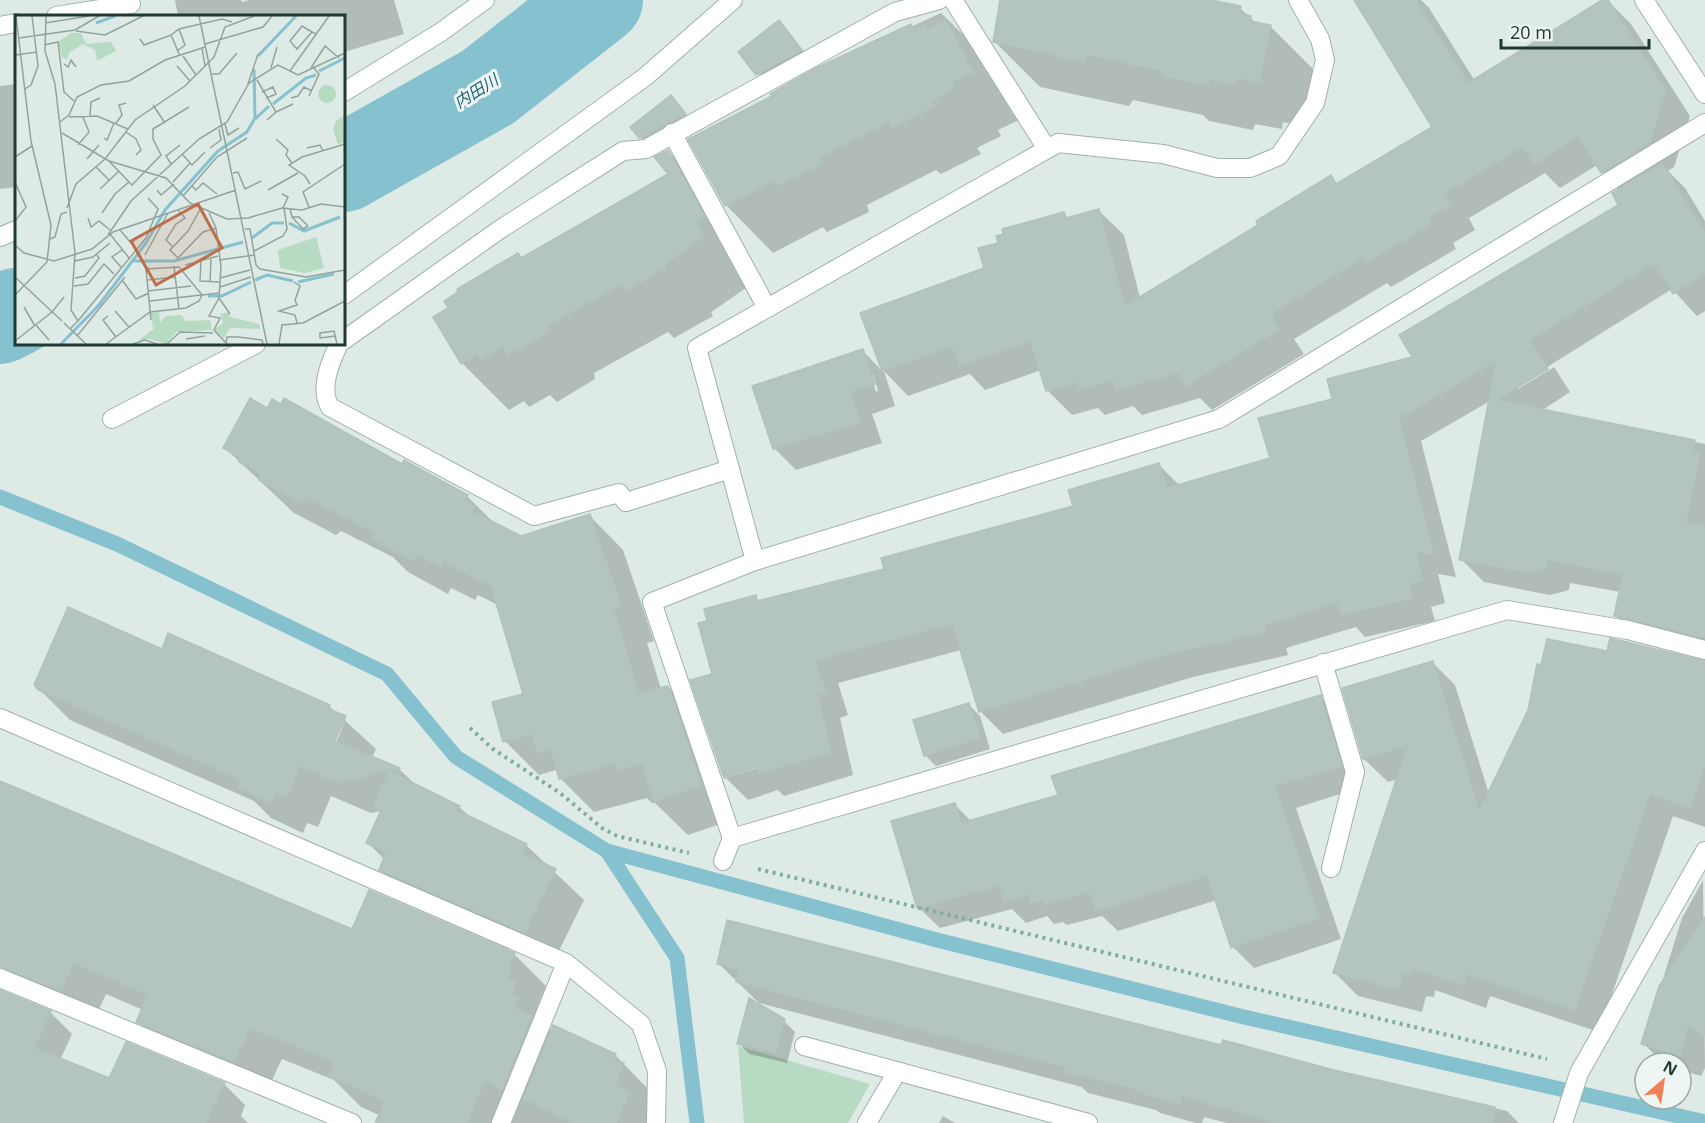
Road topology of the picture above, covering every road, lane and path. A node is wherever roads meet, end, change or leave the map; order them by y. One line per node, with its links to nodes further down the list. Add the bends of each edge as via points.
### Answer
1 (485, 0): 11 (street)
2 (733, 0): 18 (street, via 645,77)
3 (939, 0): 14 (street, via 896,12)
4 (953, 0): 15 (street)
5 (1298, 0): 15 (street, via 1320,39 1325,60 1315,102 1279,156 1250,168 1217,168 1163,154 1058,143)
6 (1644, 0): 12 (street)
7 (130, 4): 8 (street)
8 (62, 15)
9 (15, 23): 10 (street)
10 (0, 26)
11 (345, 91)
12 (1705, 94)
13 (1705, 123): 25 (street, via 1219,419)
14 (672, 134): 19 (street); 20 (street, via 646,149 623,151 499,230)
15 (1047, 149): 19 (street)
16 (15, 230): 17 (street)
17 (0, 237)
18 (345, 294)
19 (767, 308): 24 (street, via 697,348)
20 (345, 338)
21 (254, 345): 23 (street)
22 (338, 345): 24 (street, via 326,383 325,398 330,407 534,516 619,493 626,502)
23 (112, 419)
24 (730, 469): 25 (street)
25 (755, 561): 30 (street, via 652,602)
26 (1705, 650): 27 (street, via 1628,630 1507,610)
27 (1323, 663): 30 (street); 33 (street, via 1355,772)
28 (0, 718): 34 (street)
29 (470, 728): 32 (path, via 493,749 617,836)
30 (732, 838): 32 (street)
31 (1705, 851): 37 (street)
32 (723, 861): 37 (path)
33 (1331, 868)
34 (566, 963): 40 (street); 41 (street, via 641,1024 657,1071)
35 (0, 978): 39 (street)
36 (804, 1046): 38 (street)
37 (1581, 1070): 44 (street)
38 (897, 1072): 42 (street); 43 (street)
39 (352, 1123)
40 (501, 1123)
41 (656, 1123)
42 (867, 1123)
43 (1088, 1123)
44 (1563, 1123)

